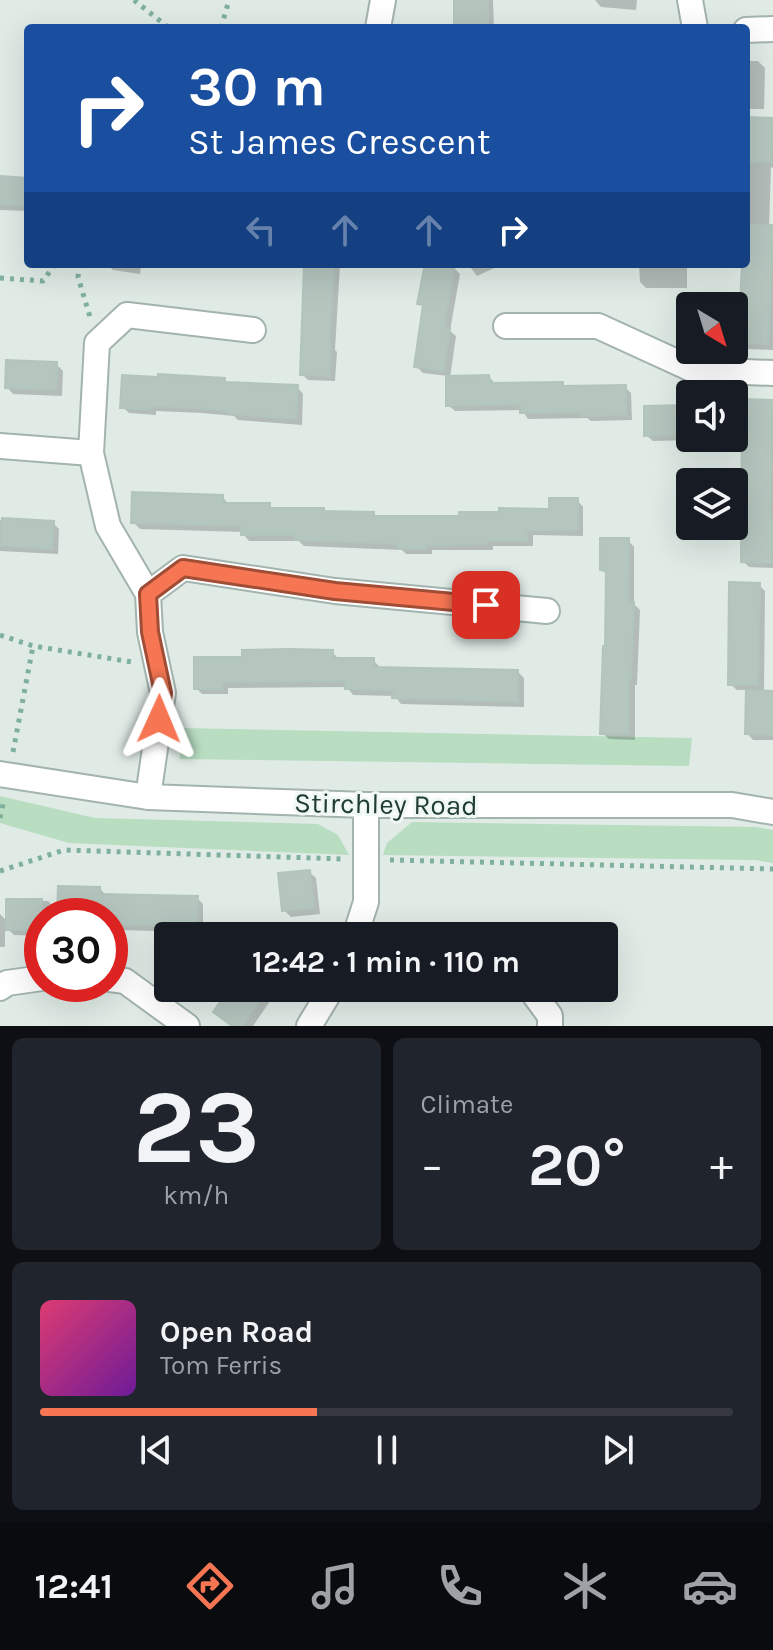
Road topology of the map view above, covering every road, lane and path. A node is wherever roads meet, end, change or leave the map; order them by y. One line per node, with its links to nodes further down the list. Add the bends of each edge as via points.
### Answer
1 (134, 0): 5 (path)
2 (229, 0): 6 (path)
3 (383, 0): 7 (street)
4 (690, 0): 8 (street)
5 (163, 24)
6 (222, 24)
7 (379, 24)
8 (694, 24)
9 (773, 29): 10 (street)
10 (750, 30)
11 (52, 268): 13 (path, via 43,281)
12 (79, 268): 16 (path)
13 (0, 278)
14 (506, 326): 17 (street, via 598,326 694,370)
15 (253, 330): 16 (street, via 127,315)
16 (97, 343): 19 (street)
17 (773, 373)
18 (0, 446): 19 (street)
19 (91, 453): 20 (street, via 108,526)
20 (148, 594): 21 (street, via 183,568 335,591); 24 (street)
21 (547, 611)
22 (0, 635): 23 (path)
23 (33, 646): 24 (path); 25 (path)
24 (157, 666): 26 (street, via 163,693)
25 (5, 775): 26 (street, Stirchley Road); 29 (path)
26 (148, 797): 27 (street, Stirchley Road)
27 (366, 805): 28 (street, Stirchley Road, via 732,805); 30 (street, via 366,902)
28 (773, 812)
29 (0, 818)
30 (360, 922)
31 (24, 981): 33 (street)
32 (128, 983): 36 (street)
33 (0, 988)
34 (324, 1002): 37 (street)
35 (540, 1002): 38 (street)
36 (187, 1026)
37 (309, 1026)
38 (550, 1026)

